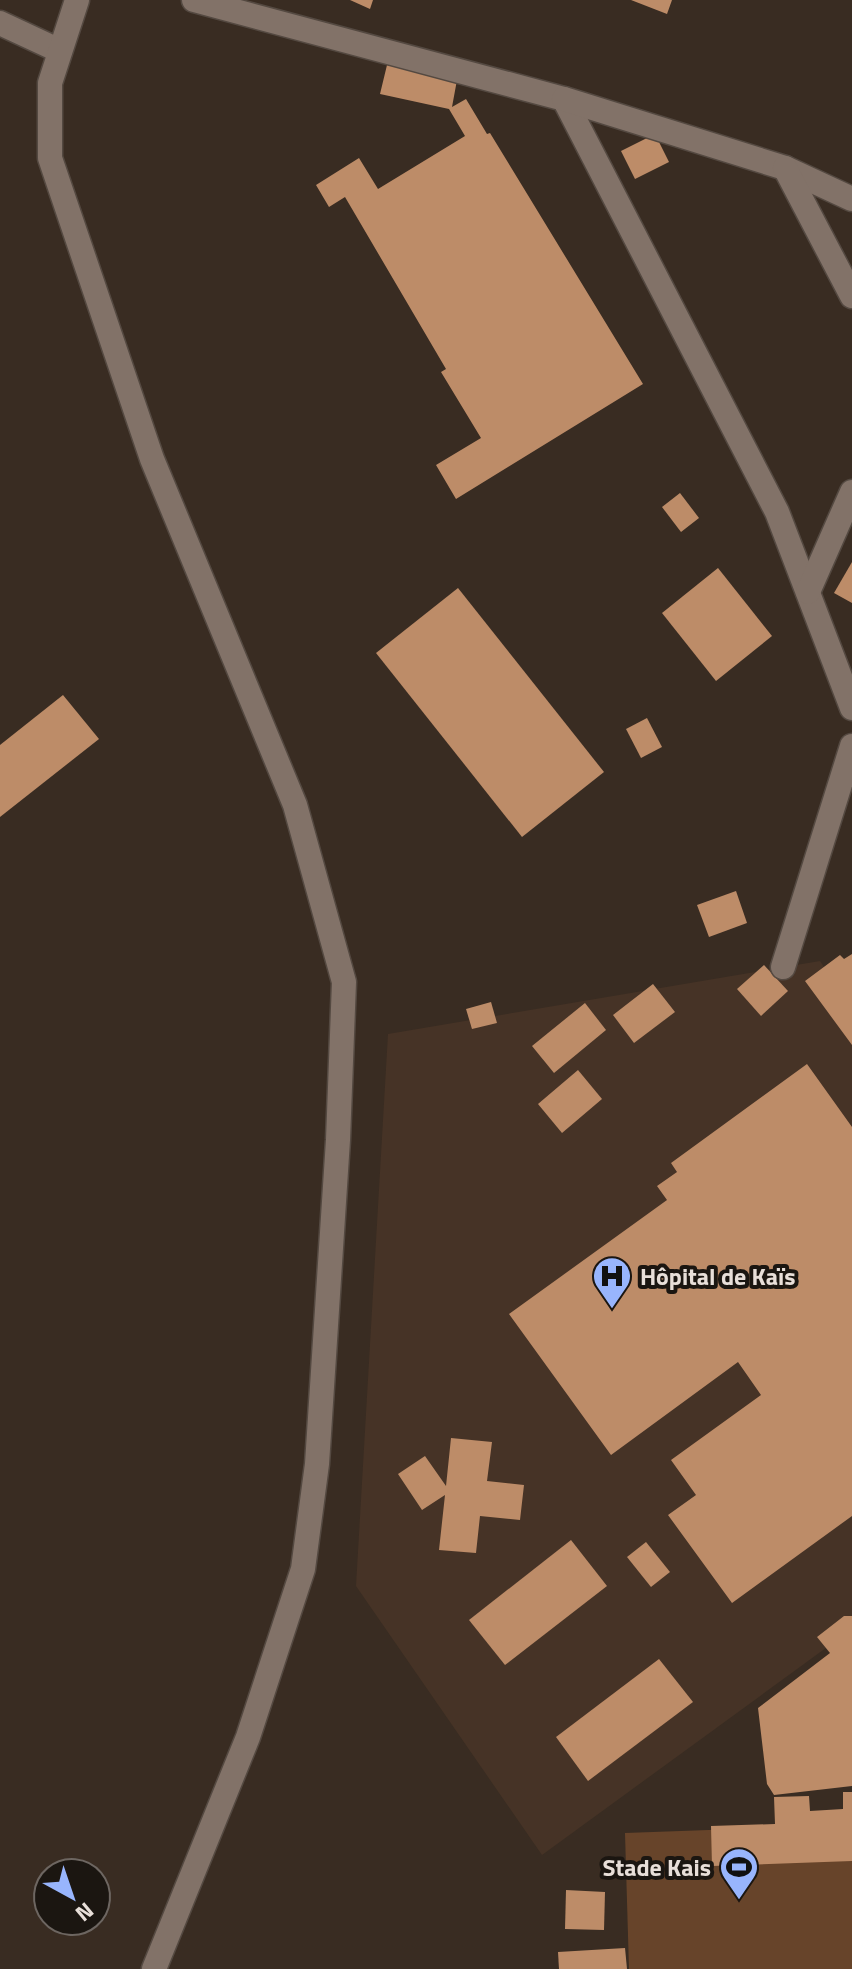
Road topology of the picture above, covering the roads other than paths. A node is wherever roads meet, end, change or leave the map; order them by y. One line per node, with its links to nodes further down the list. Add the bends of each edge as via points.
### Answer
1 (77, 0): 4 (street)
2 (194, 0): 5 (street)
3 (0, 23): 4 (street)
4 (60, 51): 14 (street, via 50,83 50,158 152,459 295,805 344,982 317,1464 303,1569 248,1737)
5 (564, 99): 6 (street); 10 (street, via 777,512)
6 (785, 168): 7 (street); 8 (street)
7 (852, 199)
8 (852, 296)
9 (852, 492): 10 (street)
10 (808, 592): 11 (street)
11 (852, 708)
12 (852, 746): 13 (street)
13 (783, 967)
14 (154, 1969)

